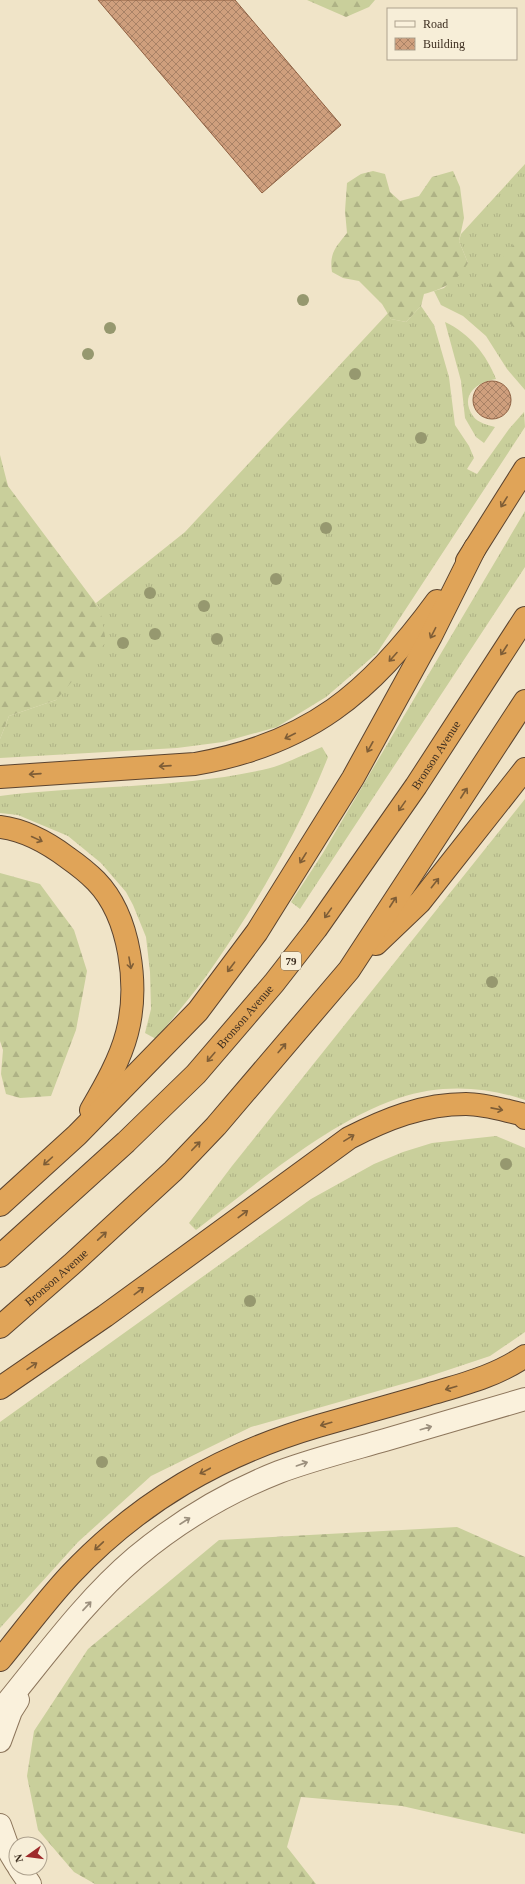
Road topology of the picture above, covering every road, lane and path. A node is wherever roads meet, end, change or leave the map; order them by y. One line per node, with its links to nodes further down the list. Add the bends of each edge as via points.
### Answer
1 (525, 469): 2 (highway, one-way to 2)
2 (475, 548): 6 (highway, one-way to 6, via 412,636 384,666 333,711 284,739 225,759 194,764); 10 (highway, one-way to 10, via 431,636 353,778 257,932 198,1011)
3 (525, 618): 12 (highway, Bronson Avenue / 79, one-way to 12, via 412,792 316,929 274,983 196,1074 120,1148)
4 (525, 701): 8 (highway, Bronson Avenue, one-way to 4)
5 (525, 769): 8 (highway, one-way to 5, via 420,902)
6 (0, 777)
7 (0, 827): 10 (highway, one-way to 10, via 51,845 97,882 111,901 122,925 128,948 132,974 132,1004 127,1033 106,1085)
8 (349, 970): 13 (highway, Bronson Avenue, one-way to 8, via 173,1171 216,1126)
9 (524, 1116): 17 (highway, one-way to 9, via 105,1316 349,1138 380,1122 410,1111 441,1106 467,1104)
10 (77, 1135): 11 (highway, one-way to 11)
11 (0, 1205)
12 (0, 1256)
13 (0, 1327)
14 (525, 1356): 16 (highway)
15 (525, 1365): 16 (lane)
16 (481, 1379): 20 (highway, one-way to 20, via 282,1438 217,1465 178,1486 148,1505 93,1552 69,1576)
17 (0, 1388)
18 (525, 1399): 19 (lane, one-way to 18, via 134,1558 163,1535 214,1503 279,1472)
19 (62, 1635): 21 (lane); 22 (lane, via 11,1711)
20 (0, 1660)
21 (0, 1711)
22 (0, 1741)
23 (0, 1825): 24 (lane)
24 (8, 1847)

